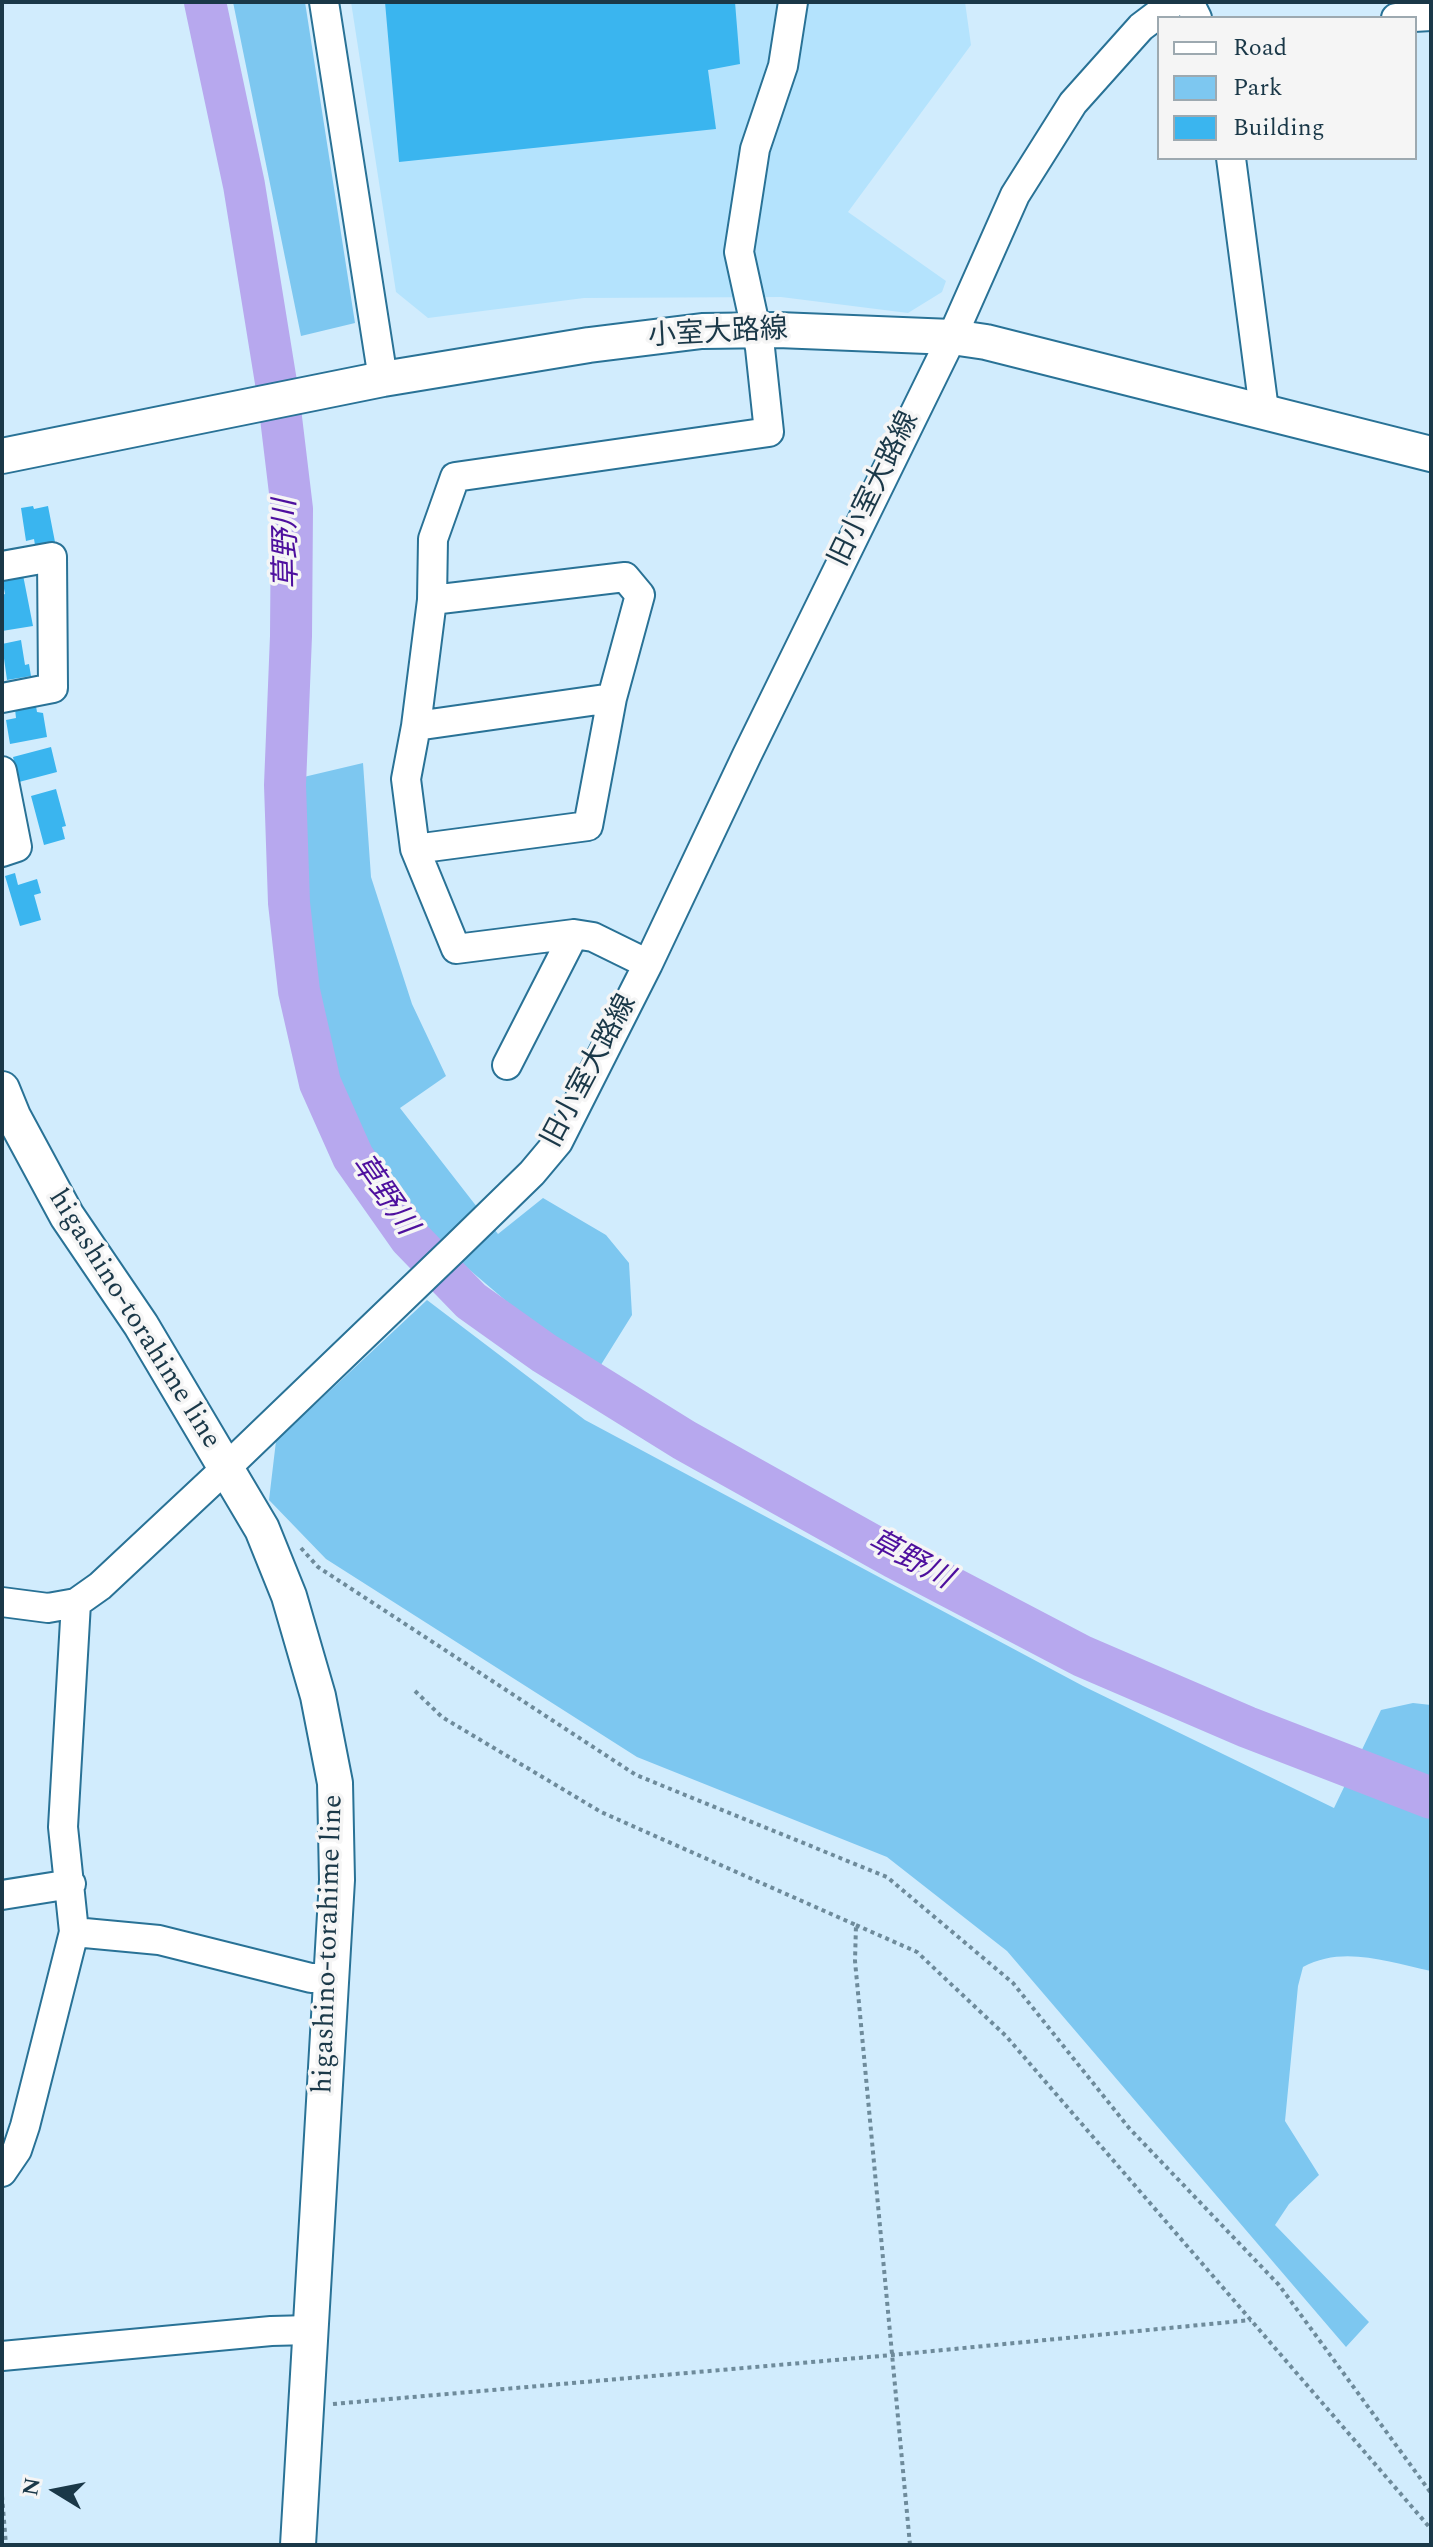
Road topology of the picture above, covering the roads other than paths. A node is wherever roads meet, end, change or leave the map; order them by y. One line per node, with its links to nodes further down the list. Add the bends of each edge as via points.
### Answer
1 (324, 2): 7 (street)
2 (793, 2): 5 (street, via 783,66 755,149 739,252)
3 (1174, 2): 6 (street, 旧小室大路線, via 1141,27 1073,103 1015,195)
4 (1231, 160): 8 (street)
5 (755, 330): 6 (main road, 小室大路線); 7 (main road, 小室大路線, via 589,345); 12 (street, via 769,432 455,477 433,539)
6 (952, 337): 8 (main road, 小室大路線); 20 (street, 旧小室大路線)
7 (378, 380): 10 (main road, 小室大路線)
8 (1264, 410): 9 (main road, 小室大路線)
9 (1431, 454)
10 (2, 456)
11 (2, 566): 13 (street, via 52,557 53,673 53,688)
12 (432, 600): 14 (street, via 625,577 640,595); 15 (street)
13 (2, 698)
14 (612, 698): 15 (street); 17 (street, via 588,826)
15 (416, 726): 17 (street, via 406,779)
16 (2, 771): 18 (street, via 17,847)
17 (415, 849): 19 (street, via 456,949)
18 (2, 852)
19 (574, 934): 20 (street, via 593,937); 21 (street)
20 (648, 964): 23 (street, 旧小室大路線, via 558,1142)
21 (507, 1065)
22 (2, 1089): 23 (main road, higashino-torahime line, via 67,1216)
23 (237, 1458): 25 (street, 旧小室大路線); 29 (main road, higashino-torahime line, via 289,1596 318,1696 335,1783)
24 (2, 1602): 25 (street, via 48,1608)
25 (76, 1603): 26 (street, via 63,1827)
26 (71, 1884): 27 (street); 28 (street)
27 (2, 1895)
28 (74, 1932): 29 (street, via 159,1940 311,1978); 30 (street)
29 (332, 1978): 32 (main road, higashino-torahime line)
30 (13, 2126): 31 (street, via 17,2150)
31 (2, 2172)
32 (310, 2330): 33 (street); 34 (main road, higashino-torahime line)
33 (2, 2356)
34 (298, 2545)

